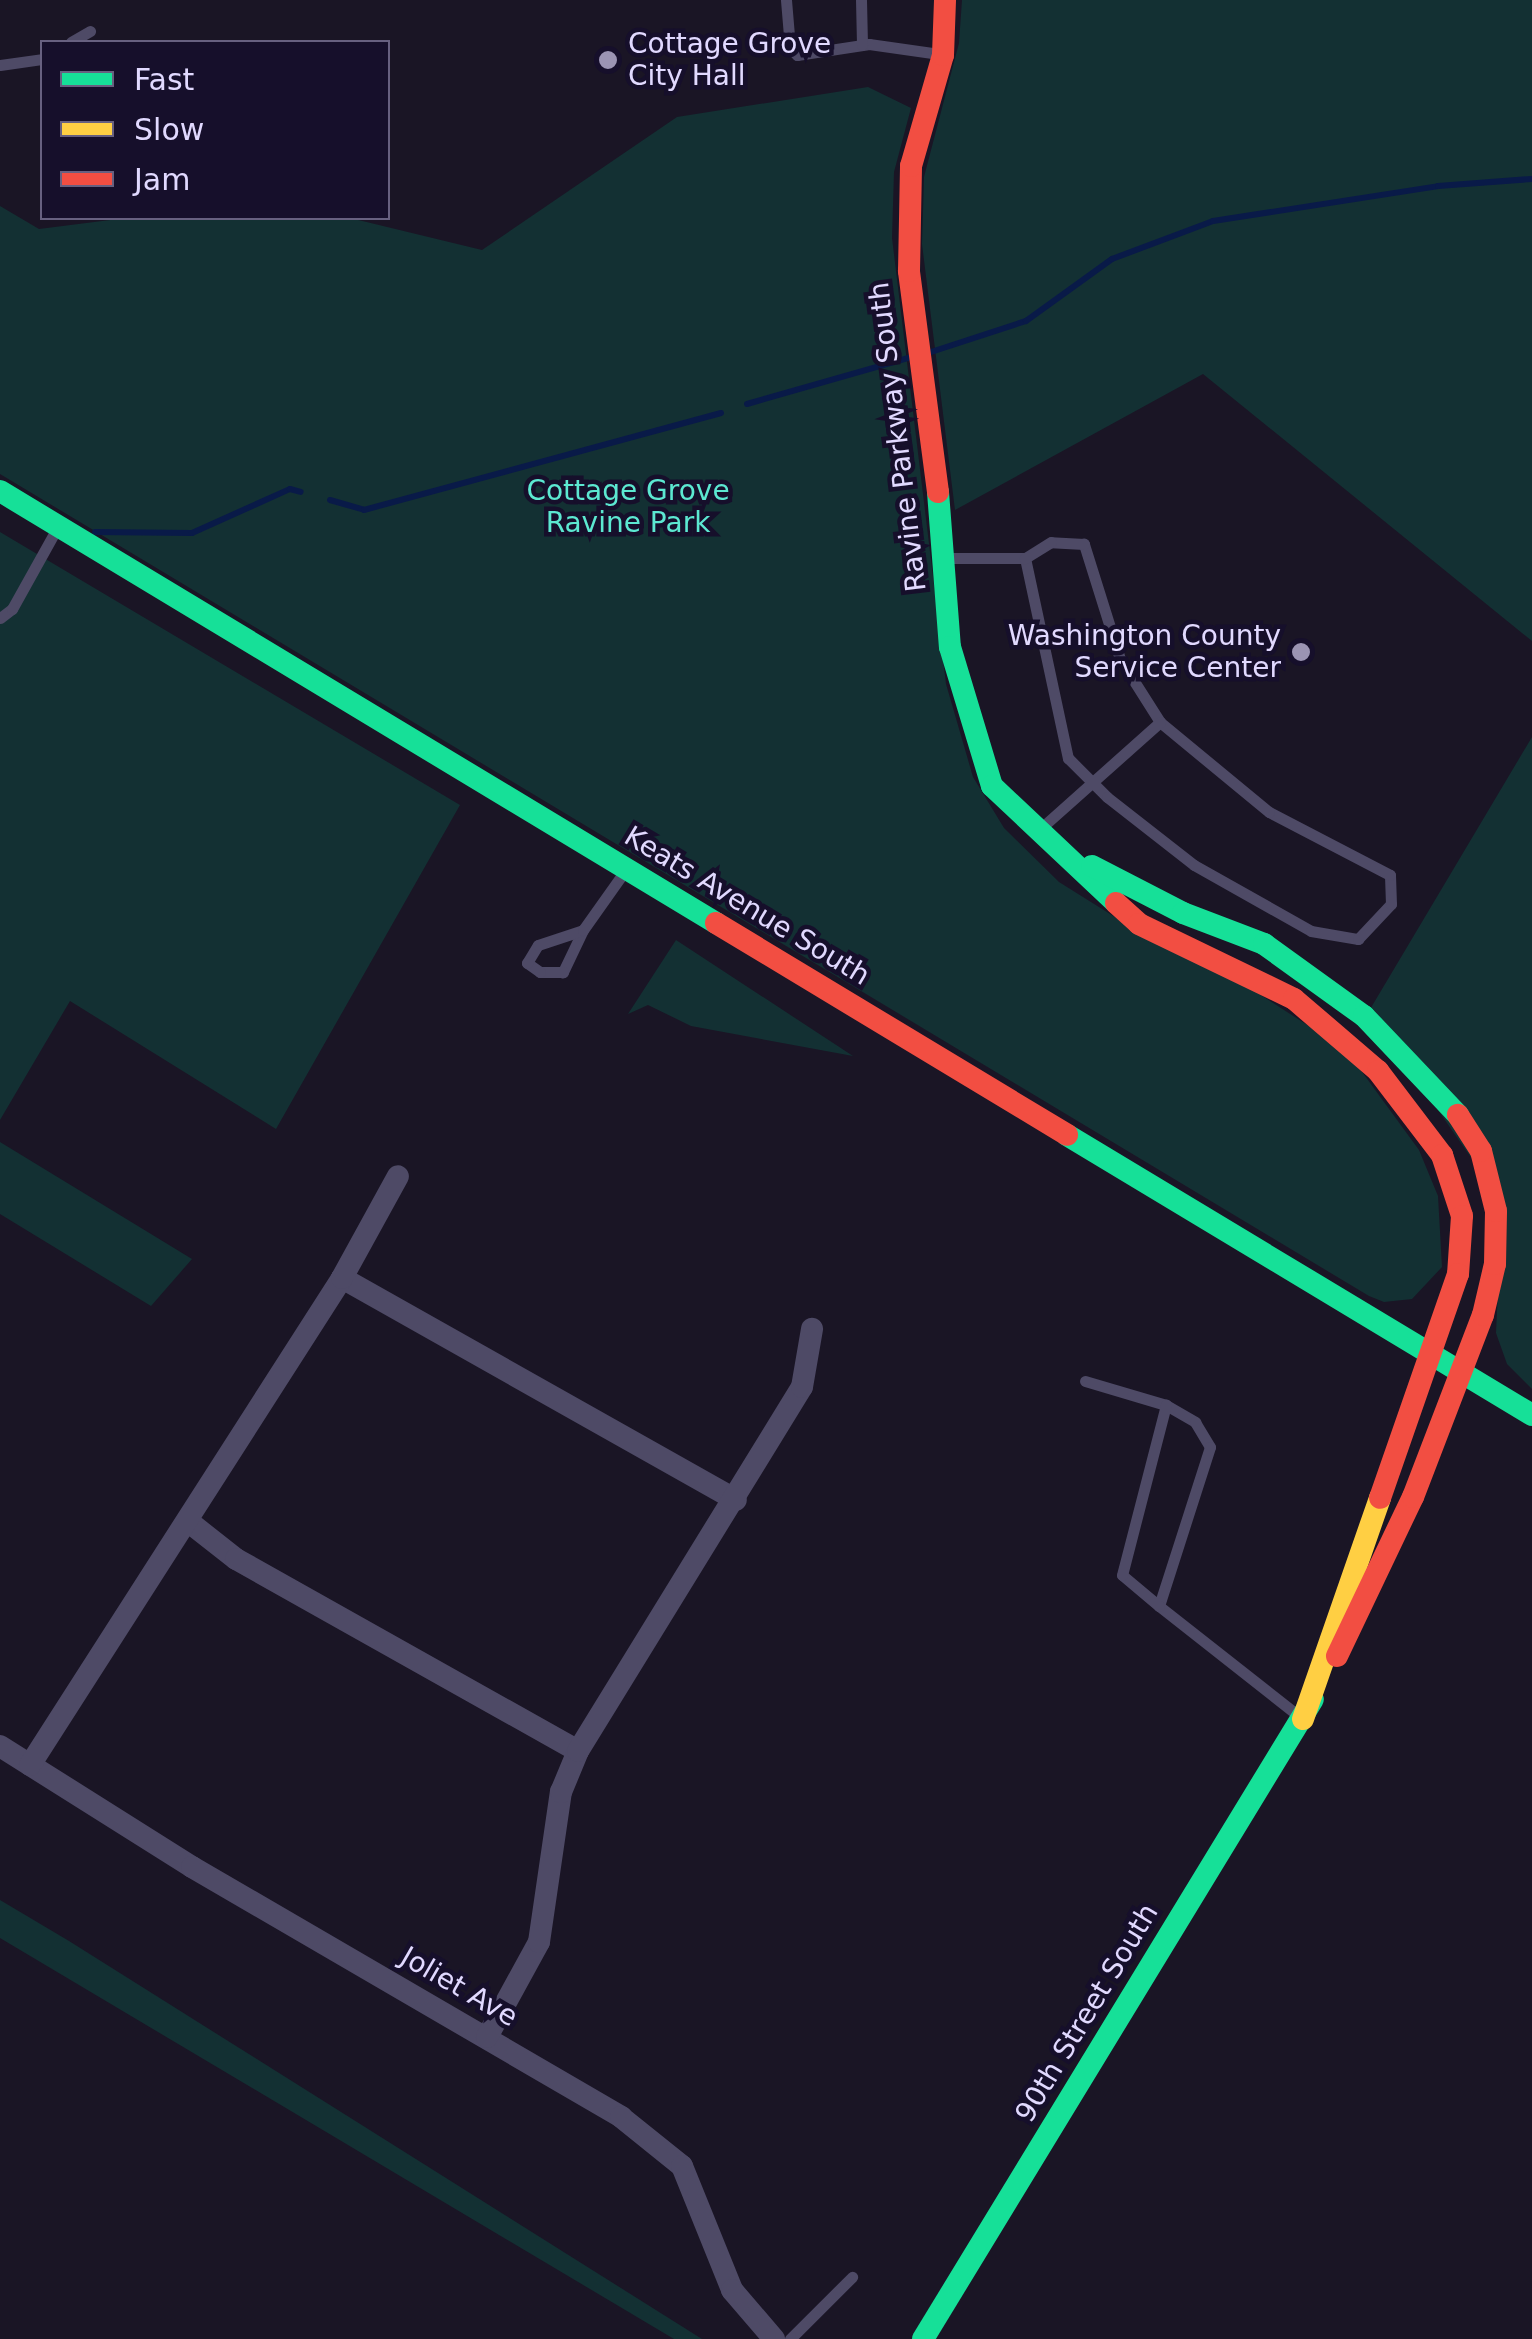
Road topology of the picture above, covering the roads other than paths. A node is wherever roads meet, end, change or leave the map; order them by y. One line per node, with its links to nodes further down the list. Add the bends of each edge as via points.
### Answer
1 (786, 0): 6 (lane, via 790,48 797,55)
2 (861, 0): 6 (lane)
3 (945, 0): 7 (street, Ravine Parkway South)
4 (90, 31): 5 (lane)
5 (74, 40)
6 (862, 45): 7 (lane)
7 (944, 55): 12 (street, Ravine Parkway South, via 911,166 908,271)
8 (40, 59): 9 (lane)
9 (0, 65)
10 (0, 491): 11 (street, Keats Avenue South)
11 (58, 526): 14 (lane, via 12,609); 18 (street, Keats Avenue South)
12 (944, 558): 13 (lane); 17 (street, Ravine Parkway South, via 950,647 992,786)
13 (1025, 558): 15 (lane, via 1051,542 1084,544 1120,659); 16 (lane, via 1068,758)
14 (0, 618)
15 (1160, 722): 16 (lane); 16 (lane, via 1269,812 1390,875 1391,904 1358,939 1311,930 1194,865)
16 (1093, 783): 17 (lane)
17 (1042, 838): 23 (street, Ravine Parkway South, via 1139,924 1294,999 1412,1109 1442,1155 1462,1216 1458,1274); 24 (street, Ravine Parkway South, via 1183,912 1264,944 1364,1016 1444,1093 1480,1152 1496,1211 1495,1264)
18 (626, 868): 19 (lane); 23 (street, Keats Avenue South)
19 (583, 930): 19 (lane, via 563,972 540,972 527,963 538,945)
20 (398, 1176): 21 (street)
21 (342, 1278): 28 (street); 29 (street)
22 (812, 1329): 28 (street, via 802,1388)
23 (1430, 1354): 24 (street, Keats Avenue South); 31 (street, 90th Street South)
24 (1462, 1373): 27 (street, Keats Avenue South); 31 (street, 90th Street South, via 1365,1607)
25 (1084, 1381): 26 (lane)
26 (1166, 1404): 30 (lane, via 1122,1575); 30 (lane, via 1195,1422 1210,1448)
27 (1532, 1415)
28 (736, 1500): 33 (street)
29 (189, 1522): 33 (street, via 236,1559); 34 (street)
30 (1159, 1606): 31 (lane)
31 (1302, 1719): 39 (street, 90th Street South)
32 (0, 1746): 34 (street, Joliet Ave)
33 (578, 1752): 35 (street, via 562,1792 539,1942)
34 (30, 1765): 35 (street, Joliet Ave)
35 (487, 2037): 37 (street, Joliet Ave, via 621,2118 682,2166 732,2290)
36 (852, 2277): 38 (lane)
37 (774, 2339)
38 (790, 2339)
39 (923, 2339)

